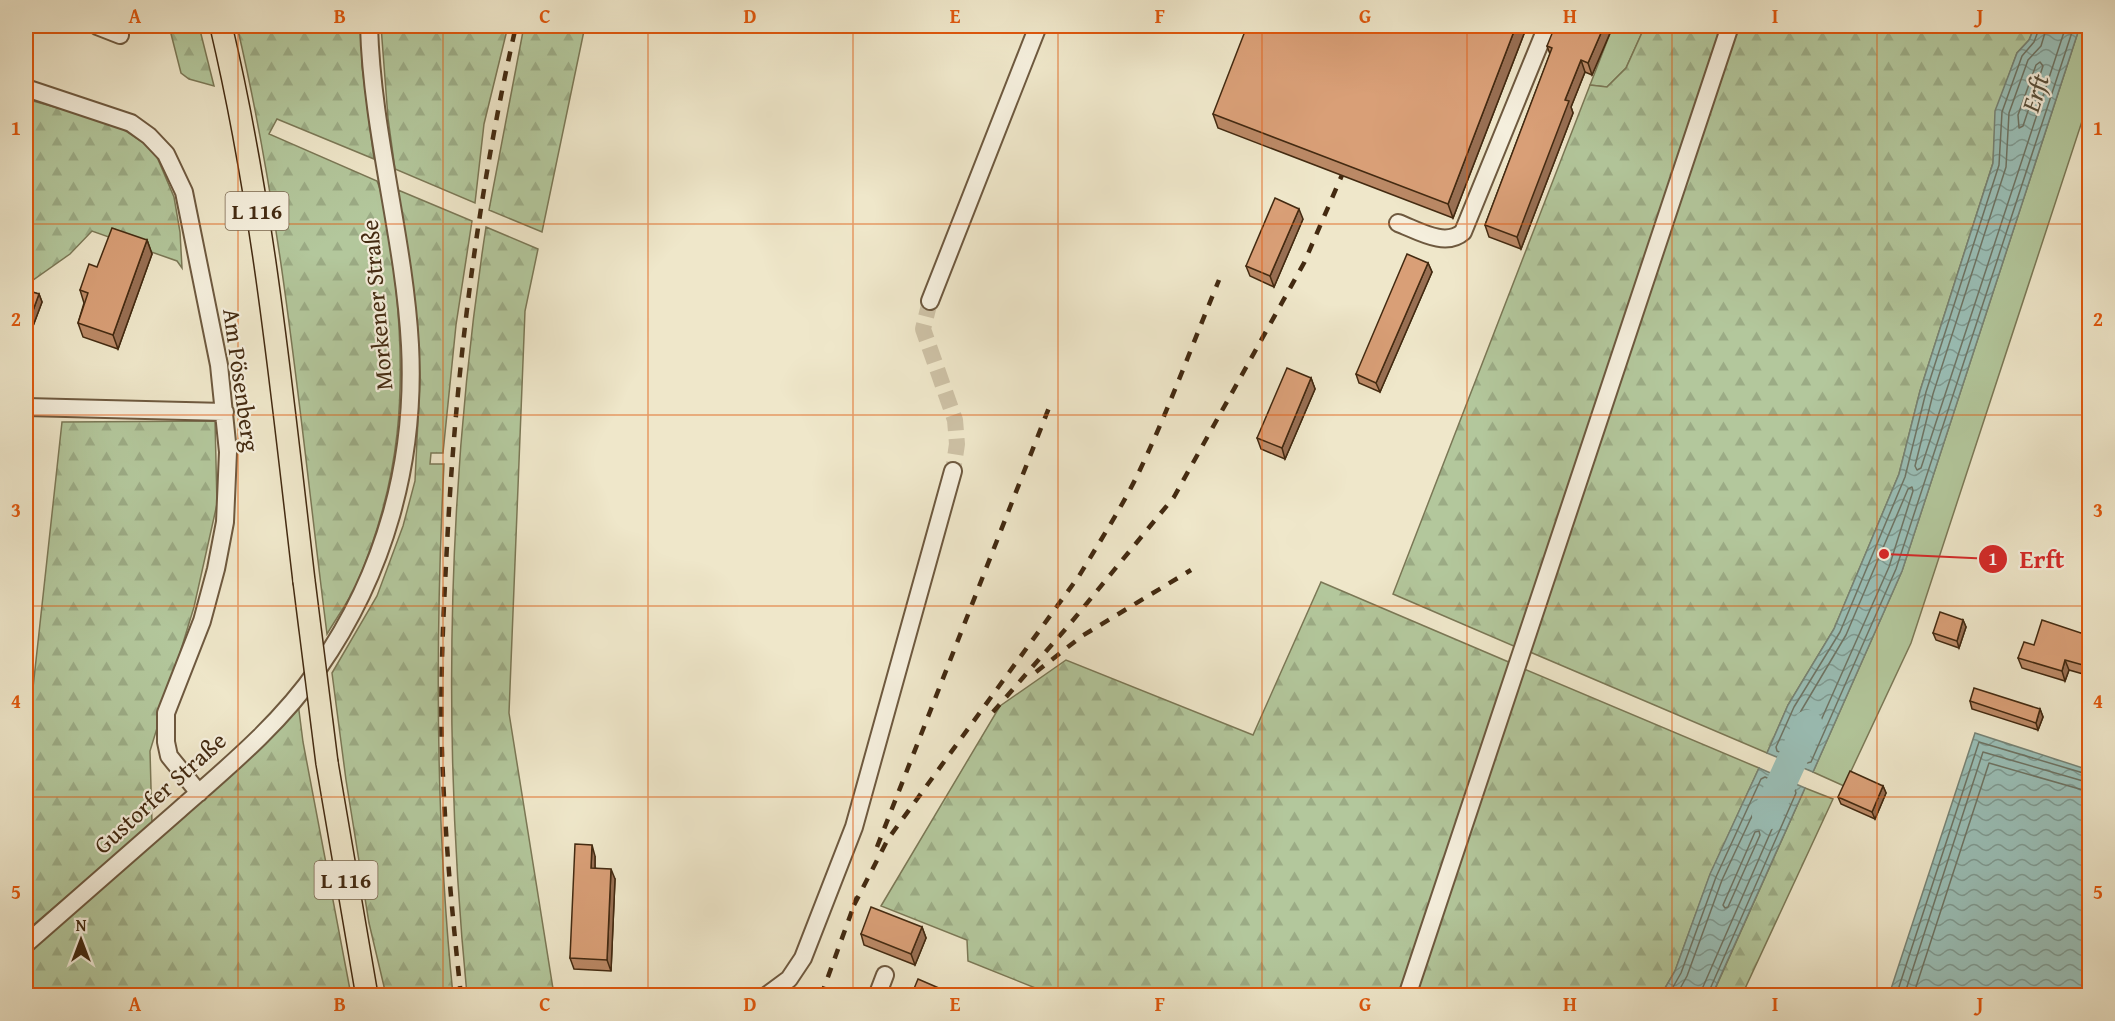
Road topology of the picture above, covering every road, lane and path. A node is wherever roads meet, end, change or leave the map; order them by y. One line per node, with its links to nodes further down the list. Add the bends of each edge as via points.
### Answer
1 (97, 26): 7 (street)
2 (221, 26): 19 (main road, L 116, bridge, via 267,271 327,763)
3 (369, 26): 14 (street, Morkener Straße, via 408,320 408,430 399,487 377,560 356,607)
4 (1038, 26): 10 (street)
5 (1547, 26): 9 (street, via 1463,232 1453,238 1441,238)
6 (1730, 26): 21 (street)
7 (120, 35)
8 (26, 88): 12 (street, Am Pösenberg, via 132,123 166,154 184,192)
9 (1398, 223)
10 (930, 301)
11 (26, 407): 12 (street)
12 (225, 412): 15 (street, Am Pösenberg, via 228,483 221,546 202,621 169,702 166,720 169,756)
13 (953, 471): 18 (street, via 857,818 806,952)
14 (318, 670): 15 (street, Gustorfer Straße, via 268,727)
15 (198, 793): 16 (street, Gustorfer Straße)
16 (26, 944)
17 (885, 975): 20 (street)
18 (778, 993)
19 (367, 996)
20 (877, 996)
21 (1407, 996)

